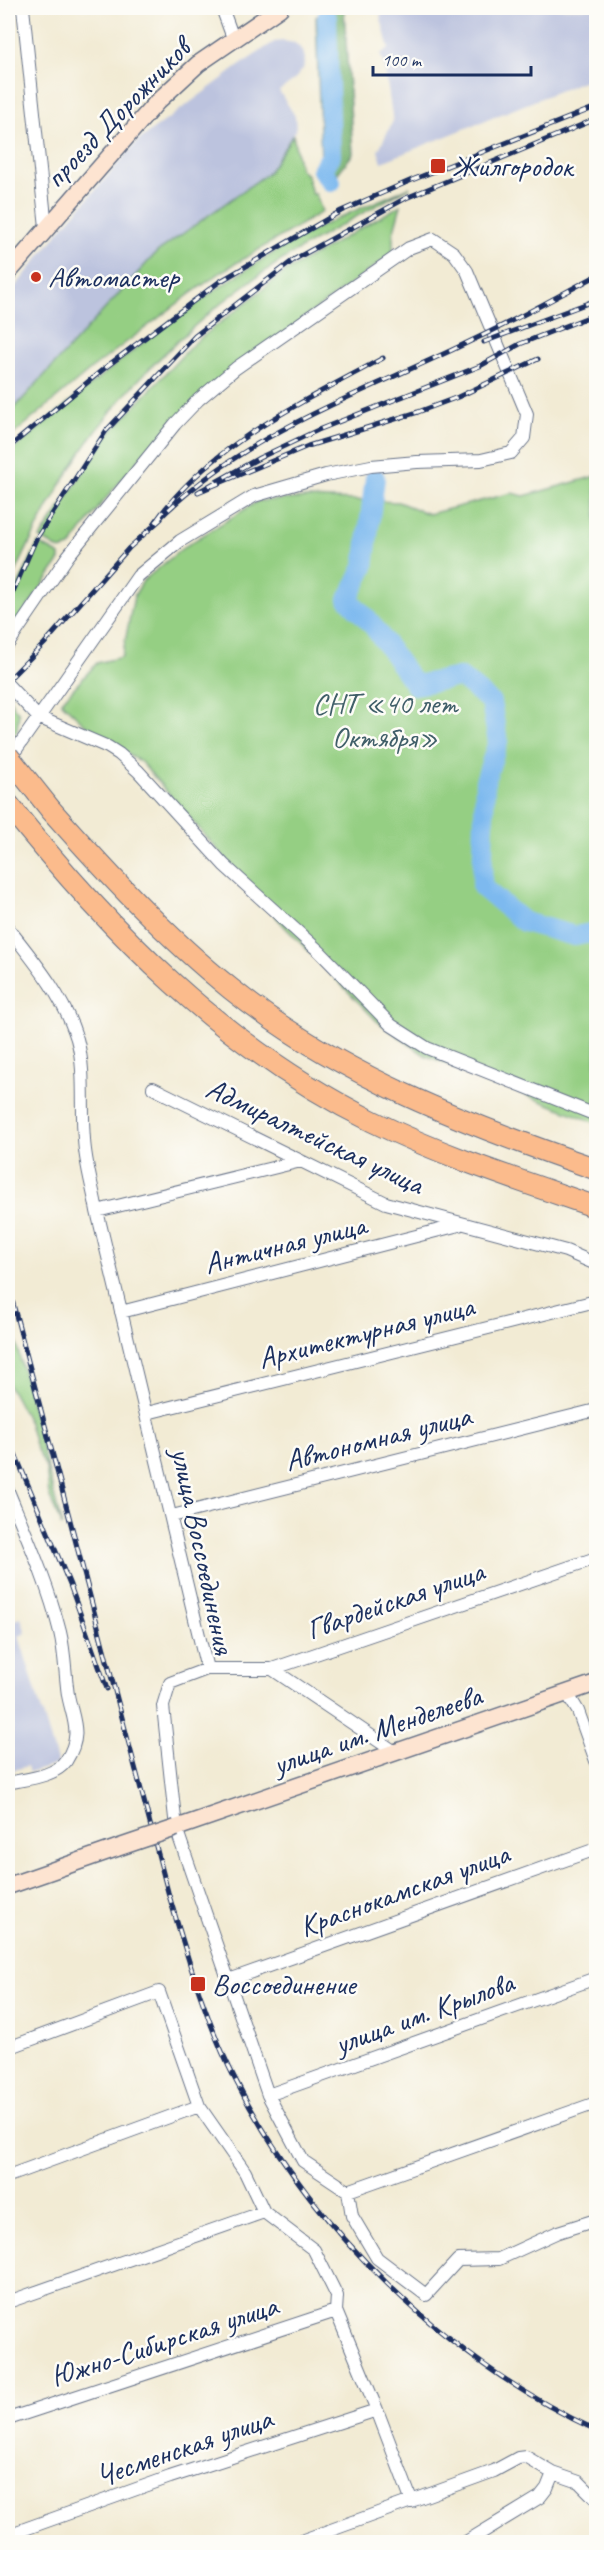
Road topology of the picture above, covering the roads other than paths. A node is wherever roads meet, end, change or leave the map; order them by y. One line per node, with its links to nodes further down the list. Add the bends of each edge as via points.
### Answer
1 (23, 8): 5 (street)
2 (222, 8): 4 (street)
3 (280, 8): 4 (main road, проезд Дорожников)
4 (233, 38): 5 (main road, проезд Дорожников, via 157,102)
5 (46, 227): 6 (main road, проезд Дорожников)
6 (8, 273)
7 (8, 644): 9 (street, via 68,556 198,400 236,368 409,248 433,239 454,253 467,271 526,414 524,438 511,453 481,460 371,466 254,496 180,541 138,576)
8 (8, 685): 9 (street)
9 (38, 717): 11 (street); 15 (street, via 119,754 224,865 320,952 391,1025 427,1048)
10 (8, 756): 17 (highway, bridge, via 110,877 232,991 339,1062 477,1125)
11 (8, 761)
12 (8, 804): 18 (highway, via 90,901 169,981 282,1069 371,1120 419,1142)
13 (8, 928): 19 (street, улица Воссоединения, via 37,963 67,1012 77,1041 82,1068 84,1144)
14 (153, 1088): 16 (street, Адмиралтейская улица)
15 (597, 1115)
16 (301, 1161): 19 (street); 20 (street, Адмиралтейская улица, via 386,1203)
17 (597, 1169)
18 (597, 1207)
19 (98, 1211): 23 (street, улица Воссоединения)
20 (461, 1225): 21 (street, Адмиралтейская улица, via 566,1251); 23 (street, Античная улица)
21 (597, 1264)
22 (597, 1301): 25 (street, Архитектурная улица)
23 (120, 1312): 25 (street, улица Воссоединения)
24 (597, 1410): 27 (street, Автономная улица)
25 (147, 1413): 27 (street, улица Воссоединения)
26 (8, 1491): 35 (street, via 36,1558 60,1633 68,1698 75,1719 74,1740 65,1762 55,1771)
27 (172, 1516): 29 (street, улица Воссоединения)
28 (597, 1558): 30 (street, Гвардейская улица)
29 (207, 1669): 30 (street, Гвардейская улица); 36 (street, улица Воссоединения, via 170,1683 163,1706)
30 (272, 1669): 33 (street)
31 (597, 1683): 32 (main road, улица им. Менделеева)
32 (567, 1693): 33 (main road, улица им. Менделеева); 34 (street)
33 (395, 1752): 36 (main road, улица им. Менделеева)
34 (597, 1761)
35 (8, 1783)
36 (176, 1828): 38 (main road, улица им. Менделеева, bridge); 40 (street, улица Воссоединения)
37 (597, 1849): 40 (street, Краснокамская улица)
38 (8, 1886)
39 (597, 1978): 42 (street, улица им. Крылова)
40 (229, 1980): 42 (street, улица Воссоединения)
41 (8, 2048): 44 (street, via 159,1992)
42 (268, 2095): 46 (street, улица Воссоединения, via 303,2161)
43 (597, 2103): 46 (street)
44 (199, 2106): 45 (street); 47 (street, via 245,2172)
45 (8, 2176)
46 (348, 2190): 48 (street, via 352,2216 377,2258 426,2295 459,2260 499,2259 558,2232)
47 (264, 2212): 49 (street); 50 (street, via 314,2250 337,2296)
48 (597, 2220)
49 (8, 2302)
50 (336, 2311): 51 (street); 52 (street, Южно-Сибирская улица)
51 (377, 2410): 55 (street); 56 (street, Чесменская улица)
52 (8, 2419)
53 (553, 2473): 54 (street, via 579,2482); 55 (street, via 534,2460 518,2458); 58 (street, via 540,2497)
54 (597, 2499)
55 (412, 2502): 57 (street)
56 (8, 2535)
57 (298, 2542)
58 (466, 2542)

